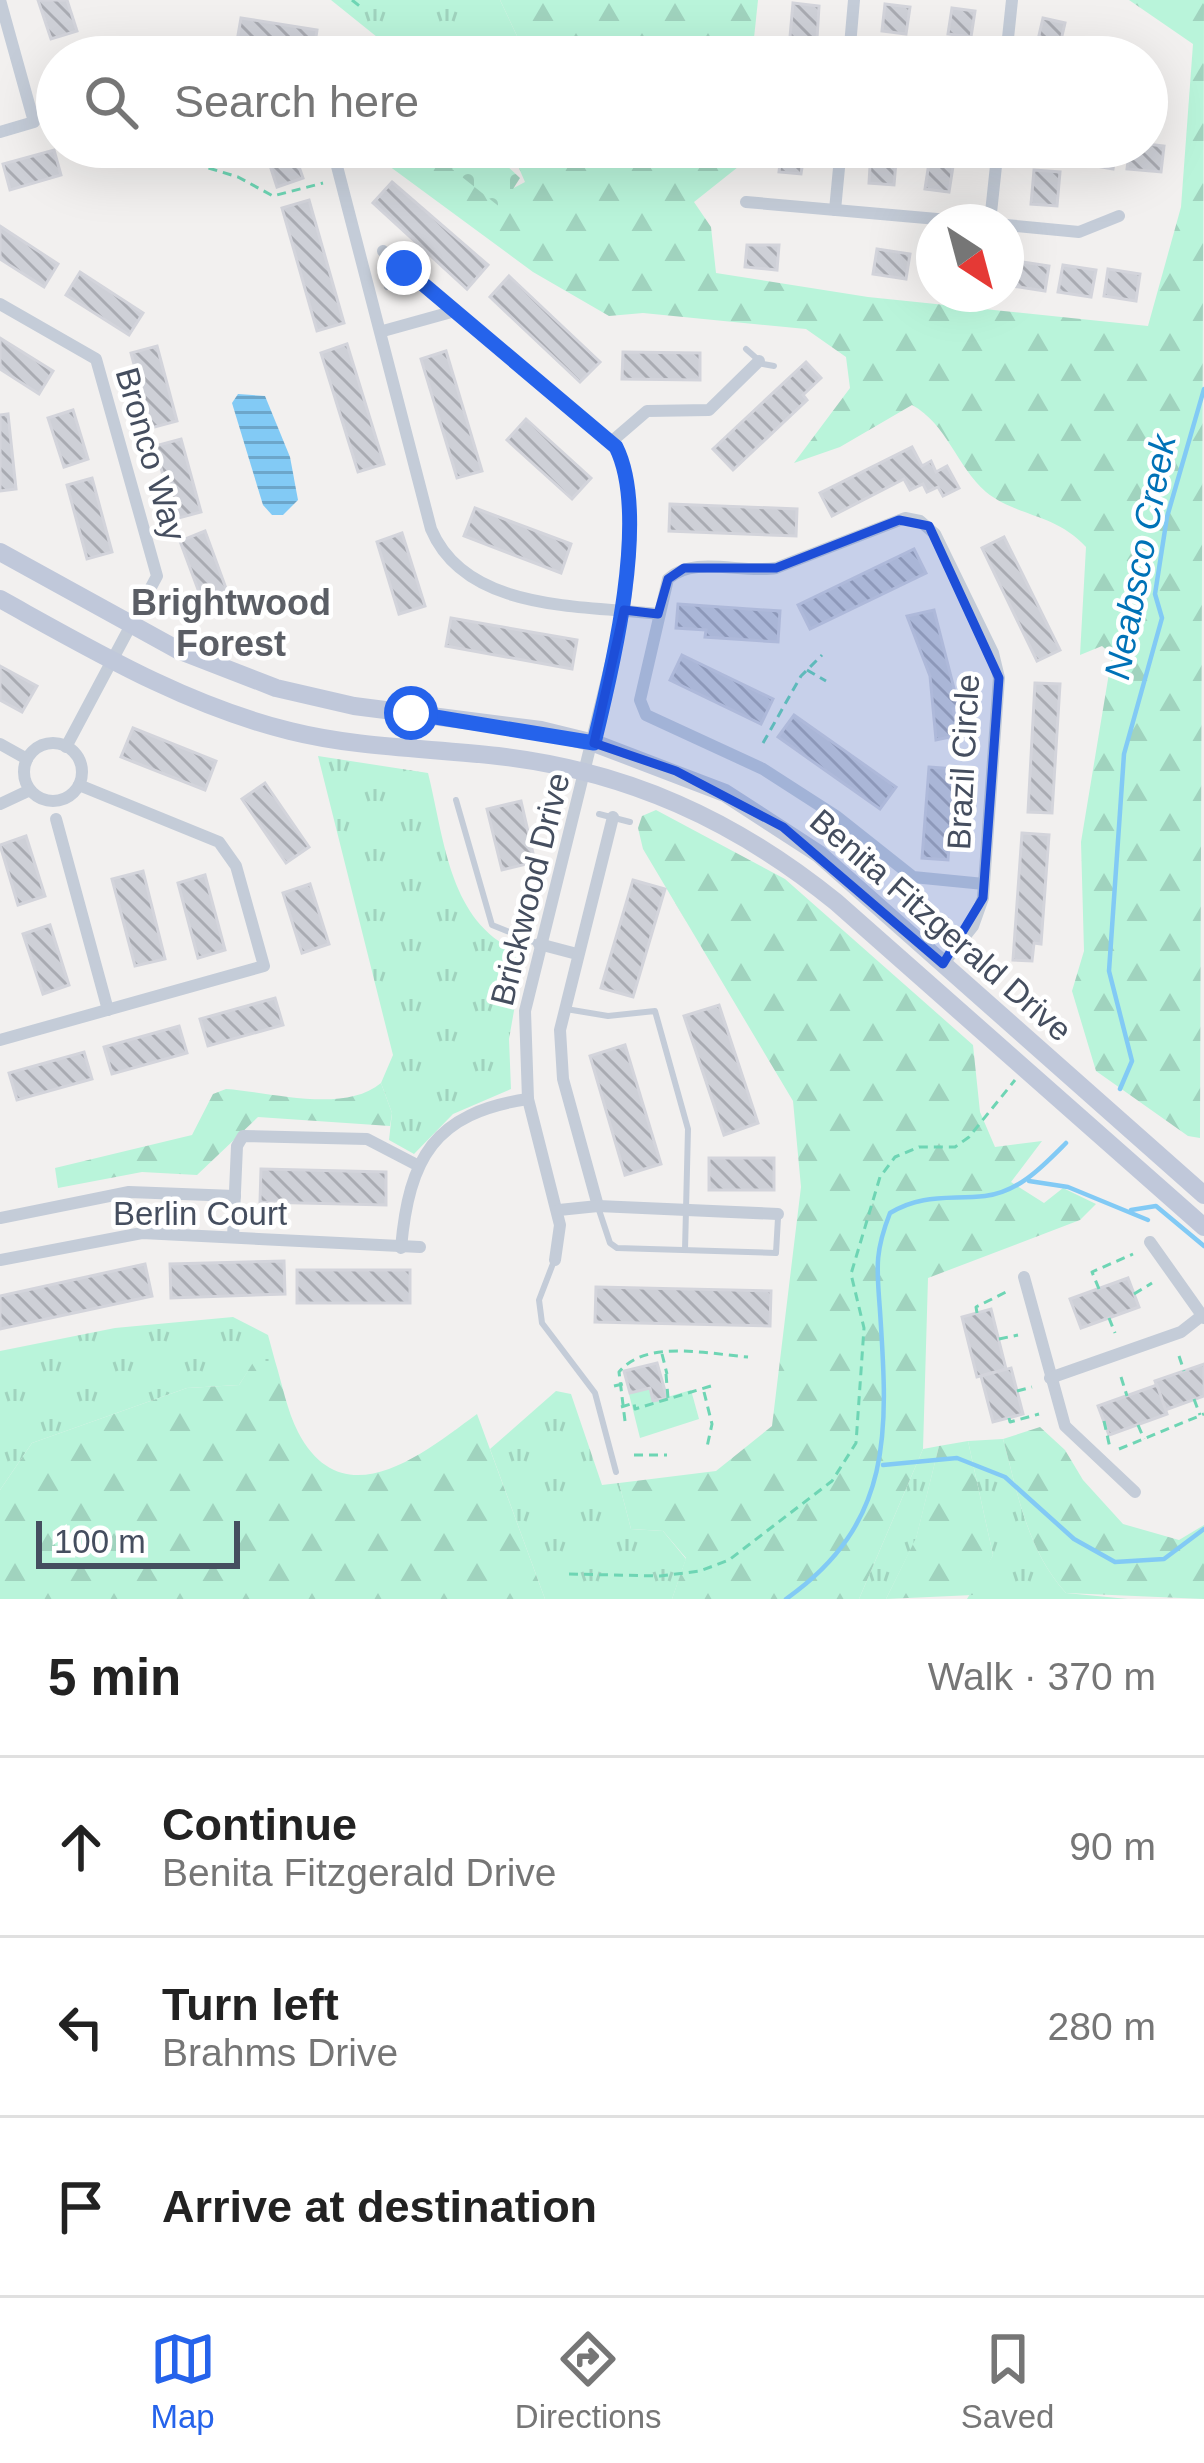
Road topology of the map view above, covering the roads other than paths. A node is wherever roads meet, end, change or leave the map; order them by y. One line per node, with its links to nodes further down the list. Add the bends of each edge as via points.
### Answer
1 (0, 0): 6 (street, via 34,122)
2 (854, 0): 4 (street)
3 (1012, 0): 5 (street)
4 (851, 36)
5 (1008, 36)
6 (0, 132)
7 (338, 168): 21 (street)
8 (839, 168): 12 (street)
9 (996, 168): 11 (street)
10 (746, 202): 12 (street)
11 (992, 204)
12 (836, 210): 14 (street)
13 (1119, 216): 15 (street, via 1079,232)
14 (916, 217)
15 (1024, 227)
16 (383, 250): 17 (street)
17 (404, 268): 18 (lane); 20 (street)
18 (387, 287)
19 (0, 304): 30 (street, Bronco Way, via 96,359 157,576)
20 (455, 311): 21 (street); 25 (street)
21 (383, 331): 28 (street, via 431,529 448,560 482,586)
22 (746, 349): 23 (lane)
23 (759, 361): 24 (lane); 25 (street, via 710,410 647,411)
24 (774, 366)
25 (611, 442): 28 (street, Brickwood Drive, via 626,477)
26 (0, 552): 30 (main road, Benita Fitzgerald Drive)
27 (0, 599): 31 (main road, Benita Fitzgerald Drive)
28 (624, 610): 29 (street); 32 (street, Brickwood Drive)
29 (658, 614): 44 (street, Brazil Circle, via 640,700 646,715 764,769 914,877); 44 (street, Brazil Circle, via 668,579 684,568 776,568 899,520 928,526 997,664)
30 (130, 626): 31 (street, Bronco Way); 32 (main road, Benita Fitzgerald Drive, via 235,674 318,699)
31 (112, 662): 34 (street, Bronco Way); 36 (main road, Benita Fitzgerald Drive, via 177,694 293,732)
32 (594, 743): 36 (street, Brickwood Drive); 47 (main road, Benita Fitzgerald Drive, via 725,793 783,827)
33 (0, 744): 35 (street)
34 (66, 747): 35 (street, via 40,747); 37 (street, via 80,764)
35 (27, 759): 38 (street)
36 (586, 771): 45 (street, Brickwood Drive); 60 (main road, Benita Fitzgerald Drive, via 684,804 773,854)
37 (79, 784): 38 (street, via 60,800); 49 (street, via 219,842 239,874 263,966)
38 (30, 790): 40 (street)
39 (456, 800): 45 (lane, via 492,925)
40 (0, 804)
41 (606, 815): 43 (lane); 46 (street)
42 (56, 819): 49 (street)
43 (630, 822)
44 (984, 884): 47 (street, Brazil Circle, via 973,926)
45 (539, 944): 46 (street); 51 (street, Brickwood Drive, via 525,1011)
46 (577, 954): 48 (street)
47 (944, 964): 53 (main road, Benita Fitzgerald Drive)
48 (562, 1008): 55 (street, via 563,1079); 57 (lane, via 608,1016 655,1011 688,1129)
49 (108, 1010): 50 (street)
50 (0, 1040)
51 (528, 1099): 52 (street, via 465,1118); 56 (street, Brickwood Drive)
52 (417, 1165): 54 (street, via 368,1139 249,1134 237,1146); 64 (street)
53 (1204, 1195)
54 (235, 1196): 59 (street, Berlin Court, via 129,1192); 61 (street)
55 (598, 1206): 56 (street); 57 (street); 65 (lane, via 613,1247)
56 (559, 1210): 66 (street, Brickwood Drive)
57 (686, 1210): 58 (street); 65 (lane)
58 (778, 1214): 65 (lane, via 776,1253)
59 (0, 1218)
60 (1204, 1227)
61 (233, 1237): 64 (street, Berlin Court); 67 (street, Berlin Court, via 127,1234)
62 (1150, 1242): 69 (street)
63 (420, 1246): 64 (street, Berlin Court)
64 (401, 1247)
65 (685, 1250)
66 (555, 1259): 71 (lane, via 538,1310 595,1393)
67 (0, 1260)
68 (1024, 1277): 70 (street)
69 (1203, 1316): 70 (street, via 1181,1332)
70 (1050, 1378): 72 (street, via 1068,1430)
71 (616, 1472)
72 (1135, 1492)

